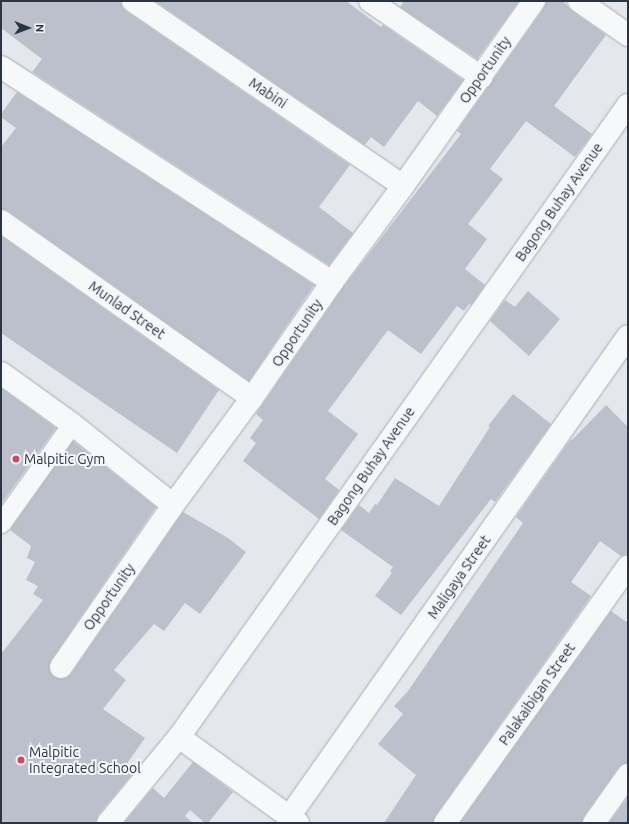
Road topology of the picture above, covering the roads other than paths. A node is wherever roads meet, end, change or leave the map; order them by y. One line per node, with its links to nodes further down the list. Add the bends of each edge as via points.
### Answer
1 (133, 1): 9 (street, Mabini)
2 (370, 1): 7 (street)
3 (534, 1): 7 (street, Opportunity)
4 (579, 1): 5 (street)
5 (628, 35)
6 (1, 67): 11 (street)
7 (481, 77): 9 (street, Opportunity)
8 (628, 105): 20 (street, Bagong Buhay Avenue)
9 (403, 186): 11 (street, Opportunity)
10 (1, 221): 14 (street, Munlad Street)
11 (332, 282): 14 (street, Opportunity)
12 (628, 336): 22 (street, Maligaya Street)
13 (1, 373): 15 (street)
14 (252, 398): 16 (street, Opportunity)
15 (72, 424): 16 (street); 17 (lane)
16 (173, 504): 19 (street, Opportunity)
17 (1, 523)
18 (628, 566): 24 (street, Palakaibigan Street)
19 (61, 667)
20 (179, 737): 22 (street); 23 (street, Bagong Buhay Avenue)
21 (628, 775): 25 (street)
22 (294, 820)
23 (108, 823)
24 (446, 823)
25 (594, 823)

